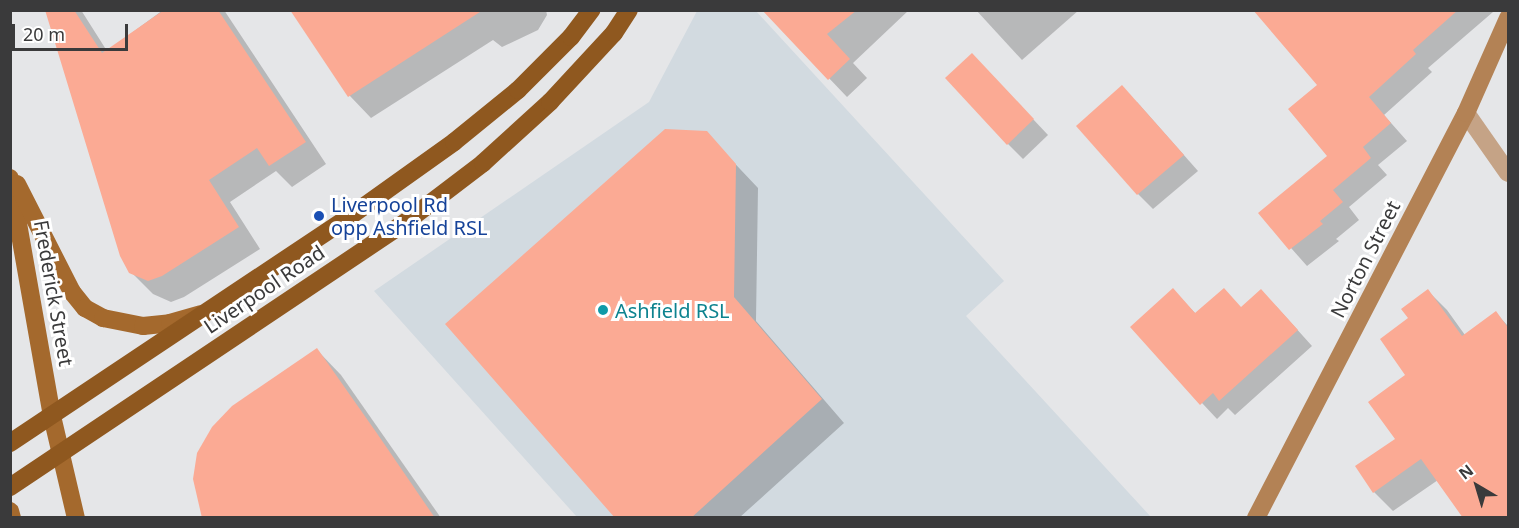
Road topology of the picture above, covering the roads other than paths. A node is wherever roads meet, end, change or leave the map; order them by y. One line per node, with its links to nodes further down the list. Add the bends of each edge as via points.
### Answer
1 (591, 10): 8 (highway, Liverpool Road, via 571,37 518,90 454,142)
2 (629, 10): 11 (highway, Liverpool Road, via 614,33 550,102 464,177 407,221)
3 (1509, 18): 4 (main road, Norton Street)
4 (1466, 113): 6 (street); 16 (main road, Norton Street)
5 (10, 172): 8 (main road, via 68,284 85,308 103,318 143,326)
6 (1509, 173)
7 (10, 178): 9 (main road, Frederick Street)
8 (201, 314): 9 (highway, Liverpool Road)
9 (52, 416): 10 (highway, Liverpool Road); 11 (main road, Frederick Street)
10 (10, 443)
11 (60, 452): 12 (highway, Liverpool Road); 15 (main road, Frederick Street)
12 (10, 487)
13 (10, 511): 14 (main road)
14 (12, 518)
15 (76, 518)
16 (1256, 518)

